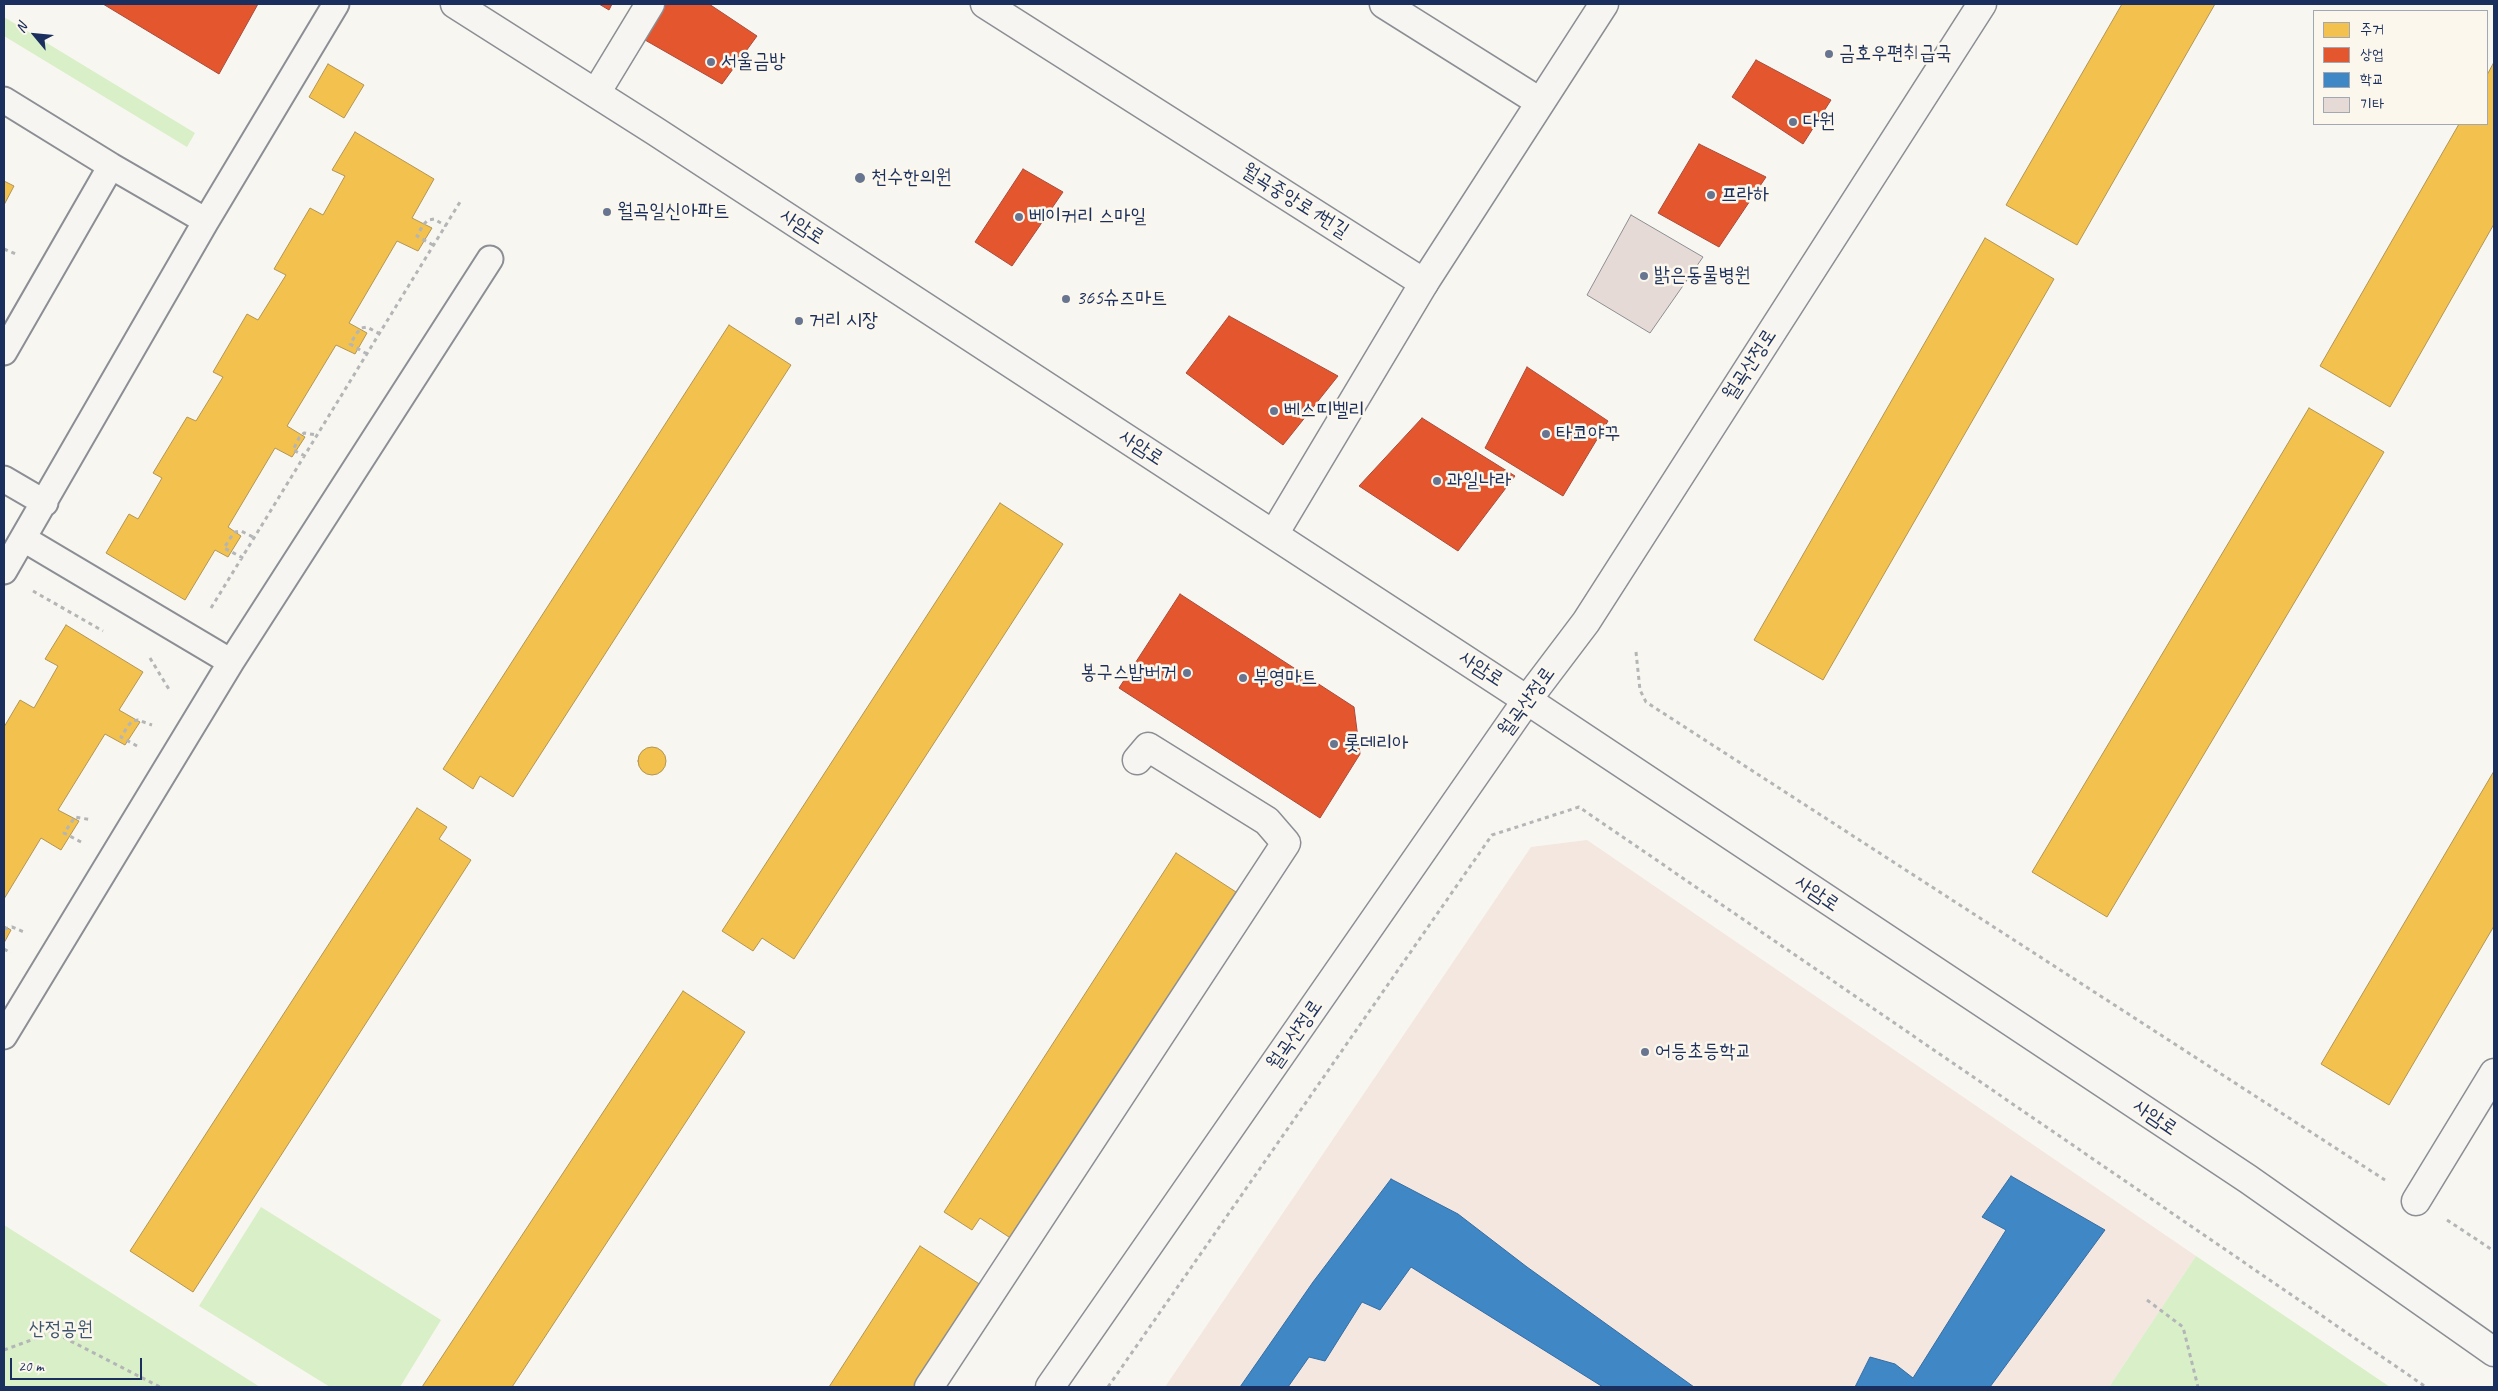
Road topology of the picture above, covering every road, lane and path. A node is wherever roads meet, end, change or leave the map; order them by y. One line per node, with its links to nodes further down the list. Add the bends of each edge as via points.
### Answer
1 (336, 4): 13 (lane)
2 (455, 4): 8 (street, 사암로)
3 (650, 4): 8 (street)
4 (985, 4): 19 (street, 월곡중앙로1번길)
5 (1384, 4): 10 (street)
6 (1604, 4): 10 (street)
7 (1982, 4): 39 (street, 월곡산정로, via 1586,622)
8 (596, 93): 27 (street, 사암로)
9 (4, 100): 11 (lane)
10 (1540, 102): 19 (street)
11 (111, 166): 13 (lane); 21 (lane)
12 (460, 202): 14 (path)
13 (206, 221): 26 (lane)
14 (446, 226): 15 (path); 15 (path, via 434,220 423,225 417,236)
15 (433, 245): 20 (path)
16 (4, 249): 17 (path)
17 (16, 254)
18 (490, 259): 37 (lane)
19 (1424, 283): 27 (street)
20 (380, 334): 22 (path); 22 (path, via 361,328 350,344)
21 (4, 352)
22 (368, 354): 23 (path)
23 (317, 436): 24 (path); 24 (path, via 304,433 299,438 293,450)
24 (305, 456): 28 (path)
25 (4, 479): 26 (lane)
26 (45, 503): 29 (lane)
27 (1274, 534): 39 (street, 사암로)
28 (255, 538): 30 (path); 30 (path, via 241,531 235,532 227,542 224,548)
29 (24, 539): 31 (lane); 34 (lane)
30 (243, 558): 34 (path)
31 (4, 571)
32 (30, 590): 33 (path)
33 (107, 634)
34 (192, 638): 37 (lane)
35 (1636, 652): 61 (path, via 1640,690 1646,702)
36 (142, 653): 38 (path, via 150,658)
37 (231, 662): 59 (lane)
38 (172, 695)
39 (1527, 700): 65 (street, 사암로, via 2248,1179); 68 (street, 월곡산정로)
40 (158, 718): 41 (path)
41 (153, 726): 42 (path); 43 (path, via 132,721 121,737 140,747)
42 (149, 733)
43 (144, 740)
44 (1137, 760): 67 (street, via 1148,747 1267,821 1286,843)
45 (99, 813): 46 (path)
46 (94, 821): 47 (path); 49 (path, via 75,817 64,833)
47 (90, 828)
48 (85, 835): 49 (path)
49 (81, 842): 50 (path)
50 (76, 850)
51 (30, 924): 53 (path)
52 (4, 930): 53 (path, via 12,927)
53 (25, 932): 54 (path)
54 (20, 939)
55 (16, 946): 57 (path)
56 (4, 949): 57 (path)
57 (12, 953): 58 (path)
58 (8, 960)
59 (4, 1036)
60 (2494, 1073): 61 (street)
61 (2416, 1201): 62 (path)
62 (2494, 1251)
63 (2147, 1300): 70 (path, via 2183,1328)
64 (4, 1350): 66 (path, via 53,1332)
65 (2494, 1352)
66 (160, 1387)
67 (929, 1387)
68 (1050, 1387)
69 (1108, 1387): 71 (path, via 1492,835 1579,807)
70 (2198, 1387)
71 (2426, 1387)

